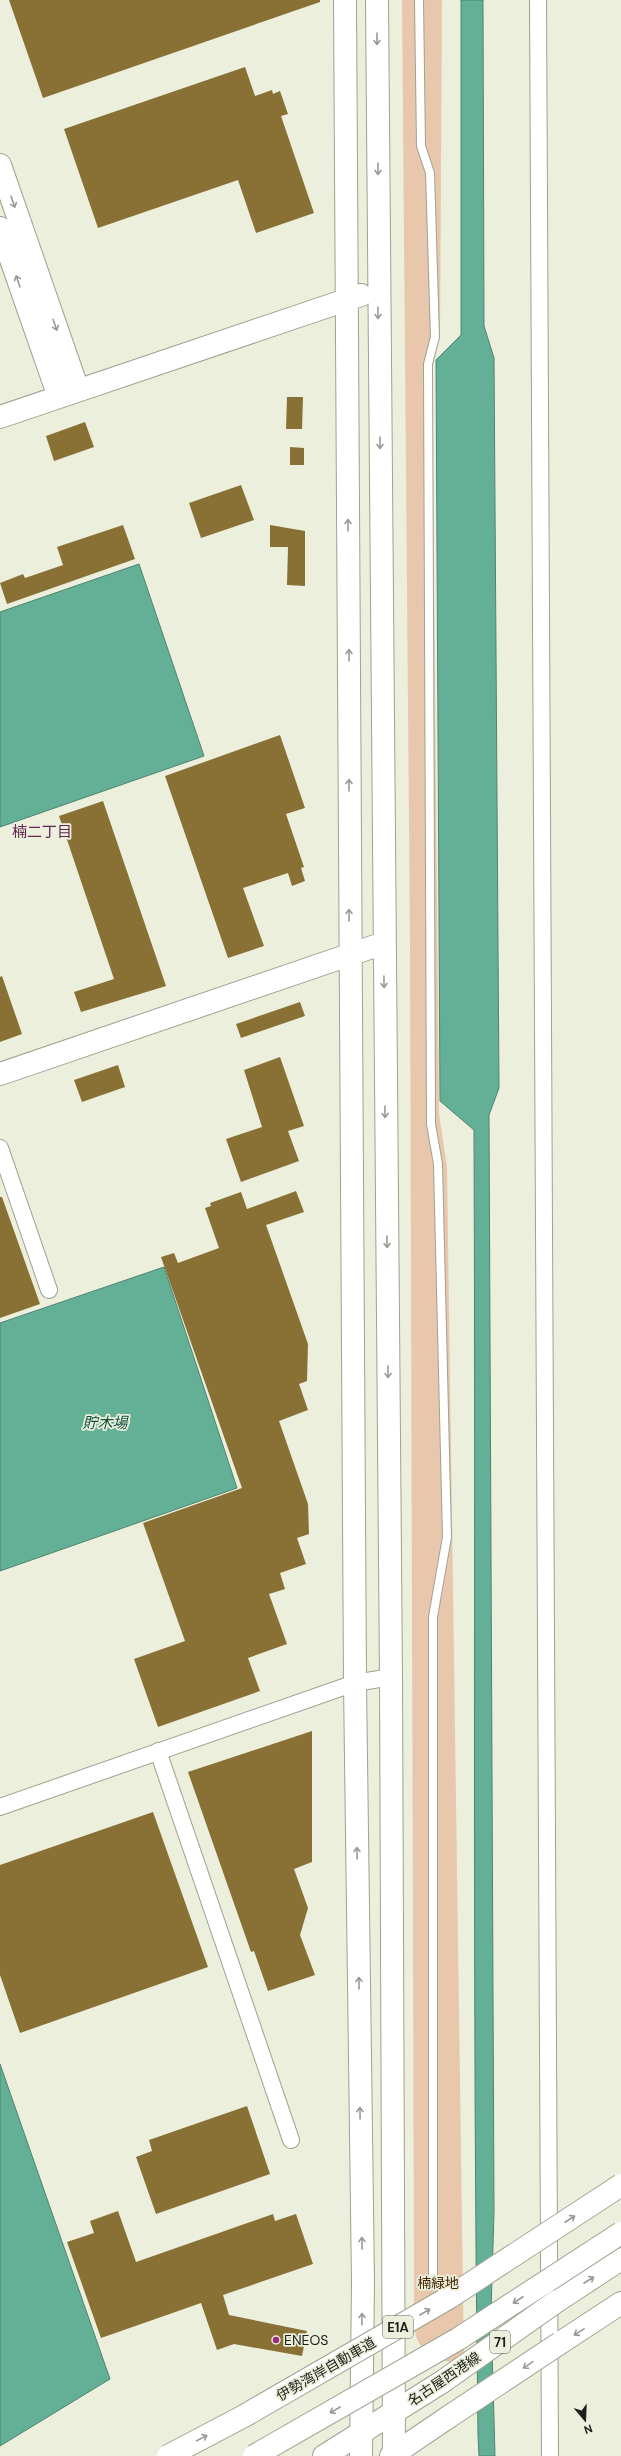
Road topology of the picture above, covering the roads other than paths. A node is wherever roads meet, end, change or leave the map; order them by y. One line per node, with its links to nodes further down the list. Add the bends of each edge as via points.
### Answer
1 (345, 0): 8 (main road)
2 (377, 0): 7 (main road, one-way to 7)
3 (419, 0): 24 (lane, via 421,146 430,173 435,337 428,364 431,1124 438,1164 447,1537 433,1617)
4 (538, 0): 33 (street)
5 (0, 165): 9 (main road, one-way to 9)
6 (0, 228): 9 (main road, one-way to 6)
7 (378, 290): 8 (main road); 11 (main road, one-way to 11)
8 (348, 298): 9 (main road); 12 (main road, one-way to 8)
9 (69, 394): 10 (main road)
10 (0, 417)
11 (384, 943): 12 (main road); 16 (main road, one-way to 16)
12 (350, 954): 13 (main road); 17 (main road)
13 (0, 1074)
14 (0, 1148): 15 (street)
15 (49, 1290)
16 (391, 1677): 17 (street); 26 (main road)
17 (354, 1683): 18 (street); 27 (main road, one-way to 17, via 363,2282)
18 (158, 1751): 19 (street); 20 (street)
19 (0, 1807)
20 (291, 2140)
21 (621, 2185): 29 (main road, 伊勢湾岸自動車道 / E1A, one-way to 21, bridge, via 244,2416 450,2297)
22 (621, 2233): 30 (main road, one-way to 30, bridge, via 458,2340)
23 (621, 2260): 26 (main road, 名古屋西港線 / 71, one-way to 23, bridge)
24 (433, 2274)
25 (621, 2303): 28 (main road, 71, one-way to 28, bridge)
26 (394, 2412): 27 (main road, 名古屋西港線 / 71); 28 (main road)
27 (361, 2433): 31 (main road, 名古屋西港線 / 71); 32 (main road)
28 (393, 2455)
29 (168, 2456)
30 (254, 2456)
31 (324, 2456)
32 (361, 2456)
33 (550, 2456)

